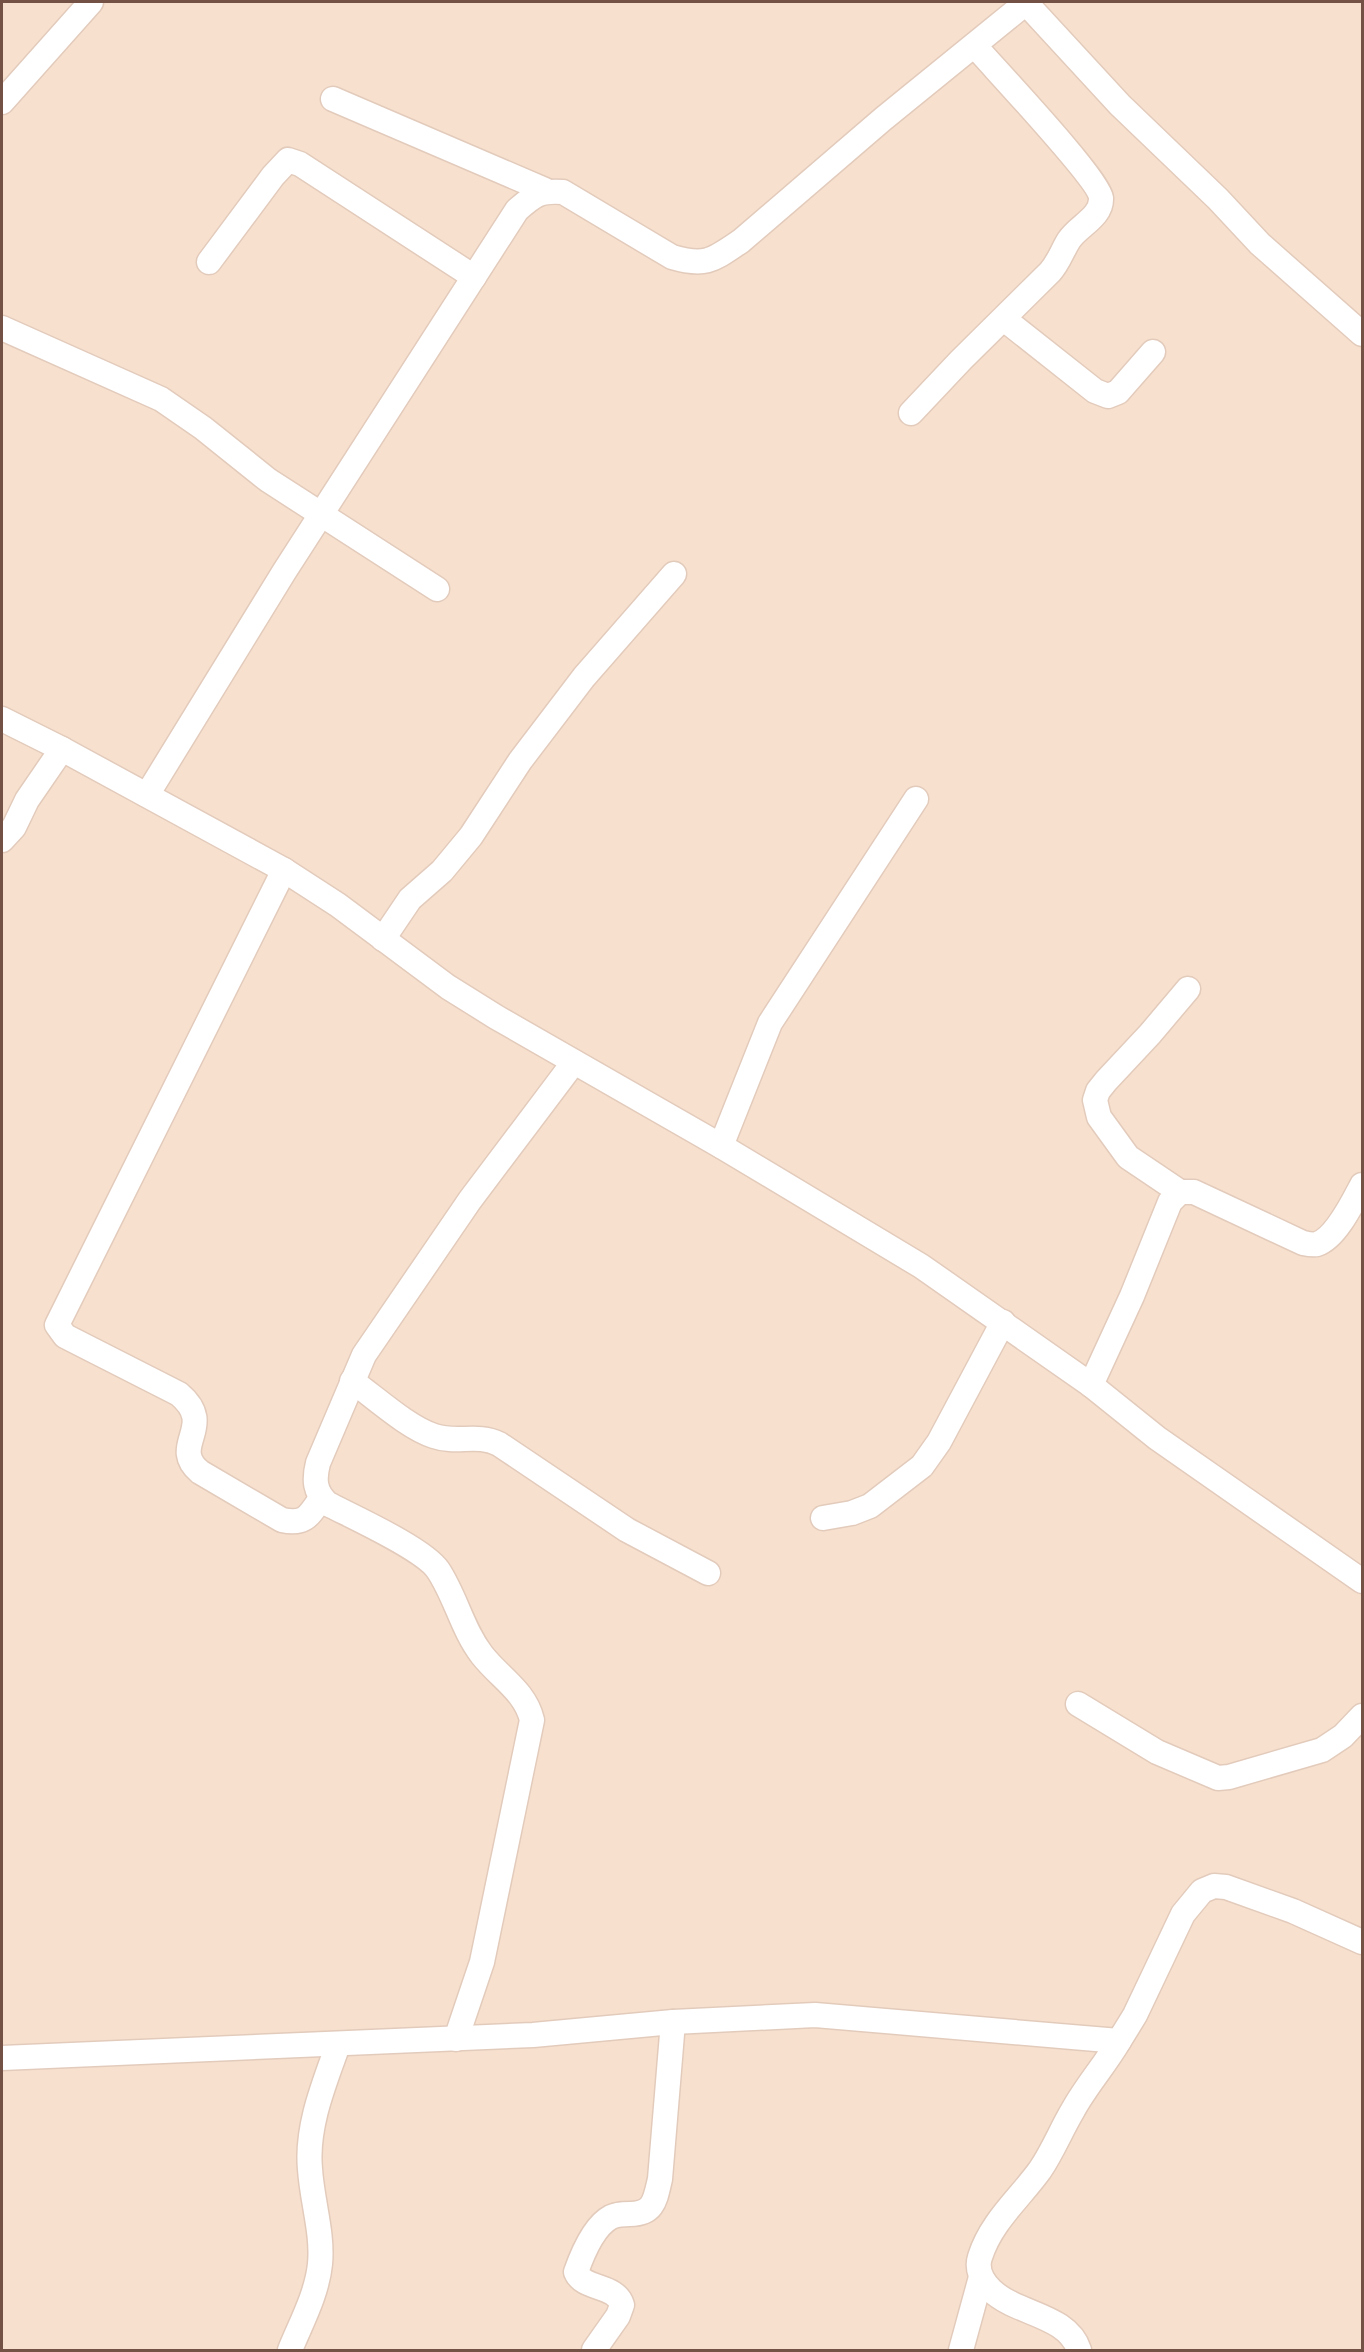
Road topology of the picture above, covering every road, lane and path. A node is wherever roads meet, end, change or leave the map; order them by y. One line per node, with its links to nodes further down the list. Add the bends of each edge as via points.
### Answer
1 (91, 2): 5 (street)
2 (1027, 2): 3 (street); 11 (street, via 1120,105 1260,244)
3 (975, 46): 6 (street, via 741,241 705,261 692,263 672,257 563,192); 9 (street, via 1058,140 1101,197 1097,212 1069,239 1058,264)
4 (333, 99): 6 (street)
5 (2, 102)
6 (545, 190): 8 (street, via 517,210)
7 (209, 262): 8 (street, via 288,160 300,164)
8 (474, 277): 14 (street)
9 (1004, 319): 12 (street, via 1095,391 1108,396 1118,392); 13 (street)
10 (2, 328): 14 (street, via 161,399)
11 (1362, 334)
12 (1153, 352)
13 (911, 413)
14 (320, 515): 16 (street); 19 (street)
15 (674, 574): 23 (street, via 584,677 520,761 471,836 442,871 410,900)
16 (437, 589)
17 (2, 719): 18 (street)
18 (62, 749): 19 (street); 21 (street)
19 (147, 795): 22 (street)
20 (916, 799): 26 (street, via 770,1023)
21 (2, 840)
22 (284, 870): 23 (street); 32 (street, via 57,1325 66,1336 189,1402 196,1423 189,1457 200,1472 282,1520 302,1521)
23 (383, 939): 25 (street, via 448,987)
24 (1188, 989): 28 (street, via 1106,1081 1095,1100 1098,1118 1128,1157)
25 (574, 1062): 26 (street); 30 (street, via 470,1200 364,1354)
26 (721, 1146): 29 (street, via 921,1266)
27 (1362, 1185): 28 (street, via 1333,1232 1315,1245 1194,1192)
28 (1180, 1192): 31 (street, via 1170,1202)
29 (1003, 1322): 31 (street); 33 (street, via 939,1442 922,1466 870,1506)
30 (352, 1381): 32 (street, via 314,1478); 34 (street, via 433,1436 487,1438 499,1444 627,1530)
31 (1091, 1385): 35 (street, via 1157,1438)
32 (321, 1498): 40 (street, via 422,1554 436,1567 471,1640 529,1706 532,1720 482,1962)
33 (824, 1518)
34 (708, 1573)
35 (1362, 1581)
36 (1078, 1704): 37 (street, via 1157,1752 1218,1778 1322,1750)
37 (1362, 1716)
38 (1362, 1942): 41 (street, via 1293,1911 1214,1886 1202,1891 1183,1914)
39 (673, 2022): 40 (street); 41 (street, via 815,2015); 46 (street, via 656,2196 644,2213 617,2215 602,2224 576,2272 580,2279 615,2294 622,2305)
40 (456, 2039): 42 (street)
41 (1119, 2041): 44 (street, via 1073,2109 1049,2157 998,2221 979,2259)
42 (338, 2045): 43 (street); 45 (street, via 319,2097 309,2168 320,2243 318,2280)
43 (2, 2058)
44 (981, 2277): 47 (street); 48 (street, via 1000,2297 1067,2330)
45 (290, 2350)
46 (594, 2350)
47 (961, 2350)
48 (1079, 2350)

